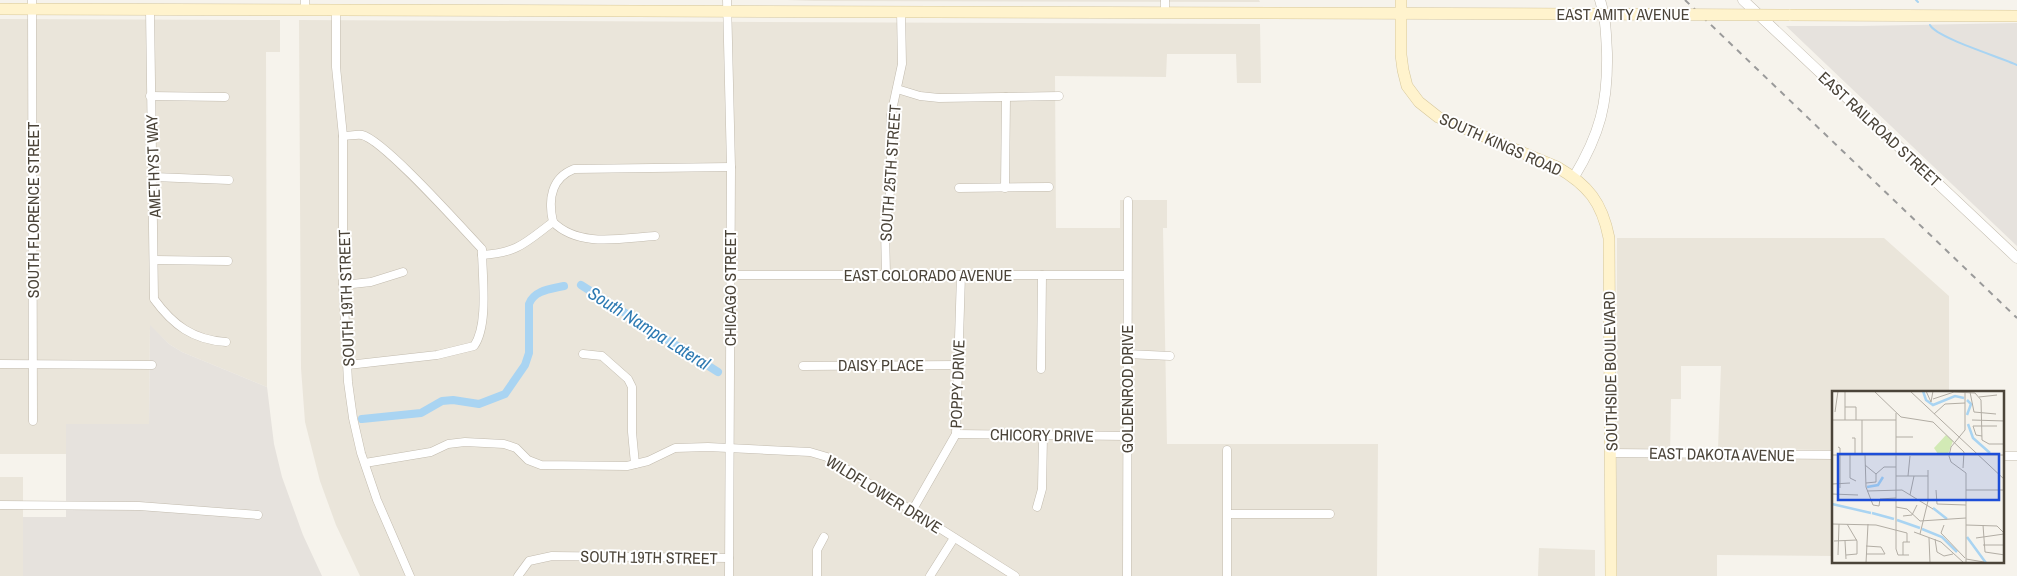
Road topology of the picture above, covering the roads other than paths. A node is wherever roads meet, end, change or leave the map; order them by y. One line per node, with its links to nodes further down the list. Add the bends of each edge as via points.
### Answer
1 (1401, 0): 15 (main road, SOUTH KINGS ROAD)
2 (1600, 0): 25 (street, via 1606,30 1607,92 1597,134)
3 (1743, 0): 34 (street, EAST RAILROAD STREET)
4 (32, 4): 5 (main road, EAST AMITY AVENUE); 11 (main road, EAST AMITY AVENUE); 49 (street, SOUTH FLORENCE STREET)
5 (137, 5): 12 (main road, EAST AMITY AVENUE)
6 (222, 5): 7 (main road, EAST AMITY AVENUE); 12 (main road, EAST AMITY AVENUE)
7 (305, 5): 13 (main road, EAST AMITY AVENUE)
8 (416, 5): 9 (main road, EAST AMITY AVENUE); 13 (main road, EAST AMITY AVENUE)
9 (727, 6): 14 (main road, EAST AMITY AVENUE); 23 (street, CHICAGO STREET)
10 (1165, 6): 14 (main road, EAST AMITY AVENUE); 15 (main road, EAST AMITY AVENUE)
11 (0, 9)
12 (150, 10): 18 (street, AMETHYST WAY)
13 (336, 10): 22 (street, SOUTH 19TH STREET, via 336,67)
14 (901, 12): 17 (street, SOUTH 25TH STREET, via 902,64)
15 (1401, 13): 16 (main road, EAST AMITY AVENUE, bridge); 25 (main road, SOUTH KINGS ROAD, via 1403,70 1407,86 1419,102 1438,117)
16 (2017, 16)
17 (897, 89): 21 (street, via 939,98); 39 (street, SOUTH 25TH STREET, via 891,115)
18 (150, 96): 20 (street); 24 (street, AMETHYST WAY)
19 (1059, 96): 21 (street)
20 (225, 97)
21 (1006, 97): 28 (street)
22 (343, 136): 33 (street, via 362,135 376,142 482,249); 43 (street, SOUTH 19TH STREET)
23 (730, 167): 31 (street, via 574,168 556,182 551,194); 38 (street, CHICAGO STREET)
24 (154, 177): 26 (street); 35 (street, AMETHYST WAY)
25 (1574, 177): 61 (main road, SOUTHSIDE BOULEVARD, via 1588,189 1598,205 1609,238)
26 (229, 180)
27 (959, 188): 28 (street)
28 (1004, 188): 29 (street)
29 (1050, 188)
30 (1128, 201): 42 (street, GOLDENROD DRIVE)
31 (553, 222): 32 (street, via 574,237); 33 (street, via 522,246 504,254)
32 (655, 236)
33 (482, 255): 51 (street, via 482,318 479,340 474,346 437,355)
34 (2017, 258)
35 (154, 260): 36 (street); 44 (street, AMETHYST WAY, via 154,299 168,318 209,341)
36 (228, 261)
37 (403, 272): 43 (street, via 371,282)
38 (730, 275): 39 (street, EAST COLORADO AVENUE); 59 (street, CHICAGO STREET)
39 (886, 275): 40 (street, EAST COLORADO AVENUE)
40 (961, 275): 41 (street, EAST COLORADO AVENUE); 52 (street, POPPY DRIVE)
41 (1042, 275): 42 (street, EAST COLORADO AVENUE); 54 (street)
42 (1127, 275): 46 (street, GOLDENROD DRIVE)
43 (343, 285): 51 (street, SOUTH 19TH STREET)
44 (226, 342)
45 (583, 354): 66 (street, via 602,356 628,379 632,387)
46 (1127, 354): 47 (street); 58 (street, GOLDENROD DRIVE)
47 (1170, 356)
48 (0, 364): 49 (street)
49 (33, 365): 50 (street); 55 (street, SOUTH FLORENCE STREET)
50 (152, 365)
51 (348, 365): 65 (street, SOUTH 19TH STREET, via 353,418)
52 (958, 365): 53 (street, DAISY PLACE); 56 (street, POPPY DRIVE)
53 (803, 366)
54 (1041, 369)
55 (33, 421)
56 (956, 434): 57 (street, CHICORY DRIVE); 69 (street, POPPY DRIVE)
57 (1043, 436): 58 (street, CHICORY DRIVE); 68 (street, via 1042,489)
58 (1128, 436): 82 (street, GOLDENROD DRIVE)
59 (729, 448): 66 (street, WILDFLOWER DRIVE, via 675,448); 69 (street, WILDFLOWER DRIVE, via 810,452 827,457); 75 (street, CHICAGO STREET)
60 (1227, 450): 71 (street)
61 (1611, 453): 62 (street, EAST DAKOTA AVENUE); 84 (main road, SOUTHSIDE BOULEVARD)
62 (1832, 455)
63 (2004, 456): 64 (street)
64 (2017, 456)
65 (365, 463): 66 (street, WILDFLOWER DRIVE, via 431,452 448,444 465,442 504,444 541,465); 76 (street, SOUTH 19TH STREET)
66 (635, 464)
67 (0, 505): 70 (street, via 114,506)
68 (1036, 507)
69 (912, 511): 74 (street, WILDFLOWER DRIVE)
70 (258, 514)
71 (1228, 514): 72 (street); 83 (street)
72 (1330, 514)
73 (824, 537): 79 (street, via 817,550)
74 (954, 538): 80 (street); 81 (street, WILDFLOWER DRIVE)
75 (729, 558): 77 (street, SOUTH 19TH STREET, via 552,556 529,561); 78 (street, CHICAGO STREET)
76 (410, 576)
77 (518, 576)
78 (729, 576)
79 (817, 576)
80 (930, 576)
81 (1015, 576)
82 (1127, 576)
83 (1227, 576)
84 (1611, 576)

